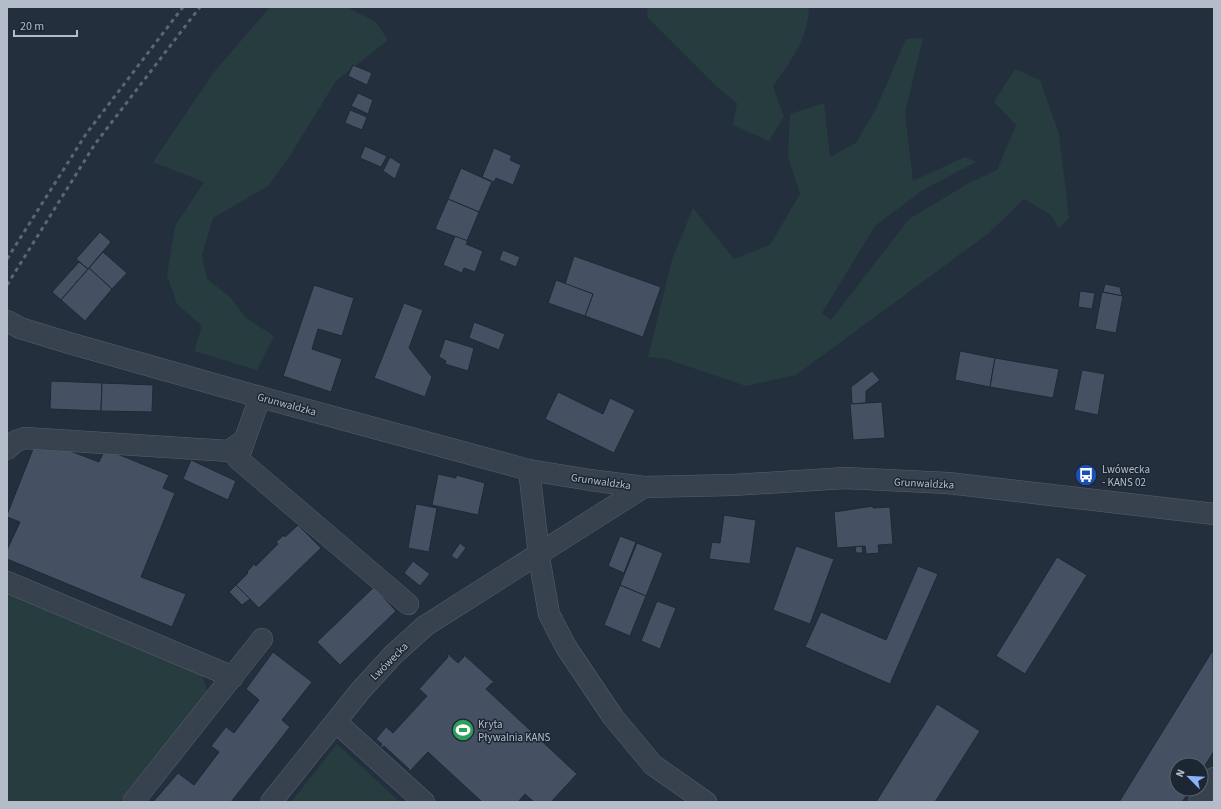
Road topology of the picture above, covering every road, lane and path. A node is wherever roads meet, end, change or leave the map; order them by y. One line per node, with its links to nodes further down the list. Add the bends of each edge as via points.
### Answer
1 (7, 321): 2 (street, Grunwaldzka, via 20,328 69,343)
2 (260, 397): 3 (street); 5 (street, Grunwaldzka)
3 (243, 441): 4 (street, via 229,451 25,438 16,441); 10 (street, via 238,459)
4 (7, 449)
5 (529, 470): 6 (street, Grunwaldzka); 8 (street)
6 (644, 487): 7 (street, Grunwaldzka, via 845,478 948,483); 8 (street, Lwówecka)
7 (1214, 514)
8 (539, 556): 13 (street, Lwówecka, via 426,626 393,655); 18 (street, via 549,614 566,647 613,717 653,765)
9 (7, 582): 12 (street)
10 (408, 604)
11 (262, 639): 12 (street)
12 (233, 677): 15 (street)
13 (336, 722): 16 (street, Lwówecka); 17 (street)
14 (1214, 778): 19 (street)
15 (133, 802)
16 (271, 802)
17 (424, 802)
18 (706, 802)
19 (1200, 802)

